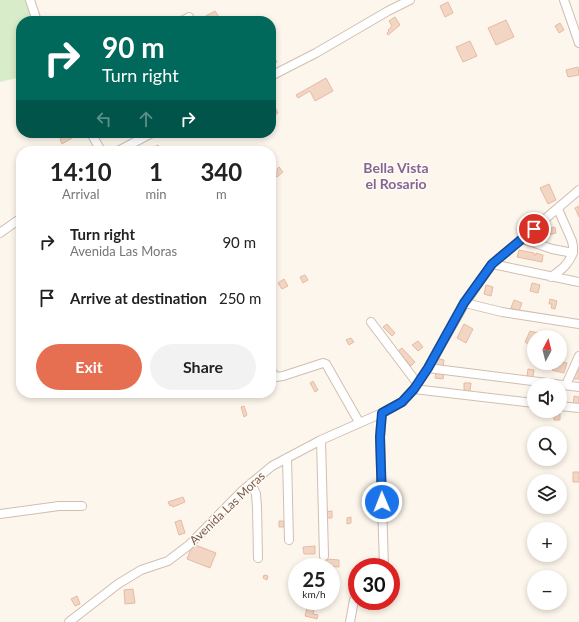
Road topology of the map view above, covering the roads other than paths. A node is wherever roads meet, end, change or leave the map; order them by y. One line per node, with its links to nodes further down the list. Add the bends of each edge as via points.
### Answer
1 (30, 0): 4 (street)
2 (410, 0): 6 (street)
3 (564, 0): 5 (street)
4 (35, 16)
5 (579, 43)
6 (276, 73)
7 (143, 138): 8 (street)
8 (127, 146)
9 (579, 190): 10 (street, Avenida Las Moras)
10 (558, 209): 13 (street, Avenida Las Moras); 14 (street, via 572,241)
11 (16, 222): 12 (street)
12 (0, 233)
13 (523, 239): 14 (street); 15 (street, Avenida Las Moras)
14 (573, 254): 16 (street, via 565,267)
15 (492, 264): 16 (street); 18 (street, Avenida Las Moras)
16 (551, 276): 17 (street)
17 (579, 282)
18 (464, 303): 20 (street); 22 (street, Avenida Las Moras)
19 (371, 322): 27 (street)
20 (579, 324)
21 (579, 356): 25 (street)
22 (428, 368): 24 (street); 27 (street, Avenida Las Moras)
23 (276, 377): 33 (street, via 322,362 326,364)
24 (527, 380)
25 (567, 383)
26 (567, 385): 28 (street)
27 (415, 386): 29 (street); 32 (street, Avenida Las Moras, via 402,402)
28 (579, 387)
29 (527, 402)
30 (567, 407): 31 (street)
31 (579, 408)
32 (382, 413): 33 (street, Avenida Las Moras); 42 (street, via 380,437)
33 (360, 422): 34 (street, Avenida Las Moras)
34 (321, 440): 35 (street, Avenida Las Moras); 40 (street)
35 (287, 458): 36 (street, Avenida Las Moras); 39 (street)
36 (251, 483): 41 (street, via 258,507); 44 (street, Avenida Las Moras, via 184,549 168,561 141,570 118,584)
37 (82, 506): 38 (street, via 59,506)
38 (0, 514)
39 (289, 540)
40 (324, 556)
41 (258, 558)
42 (384, 558)
43 (352, 610): 45 (street)
44 (69, 622)
45 (350, 622)

